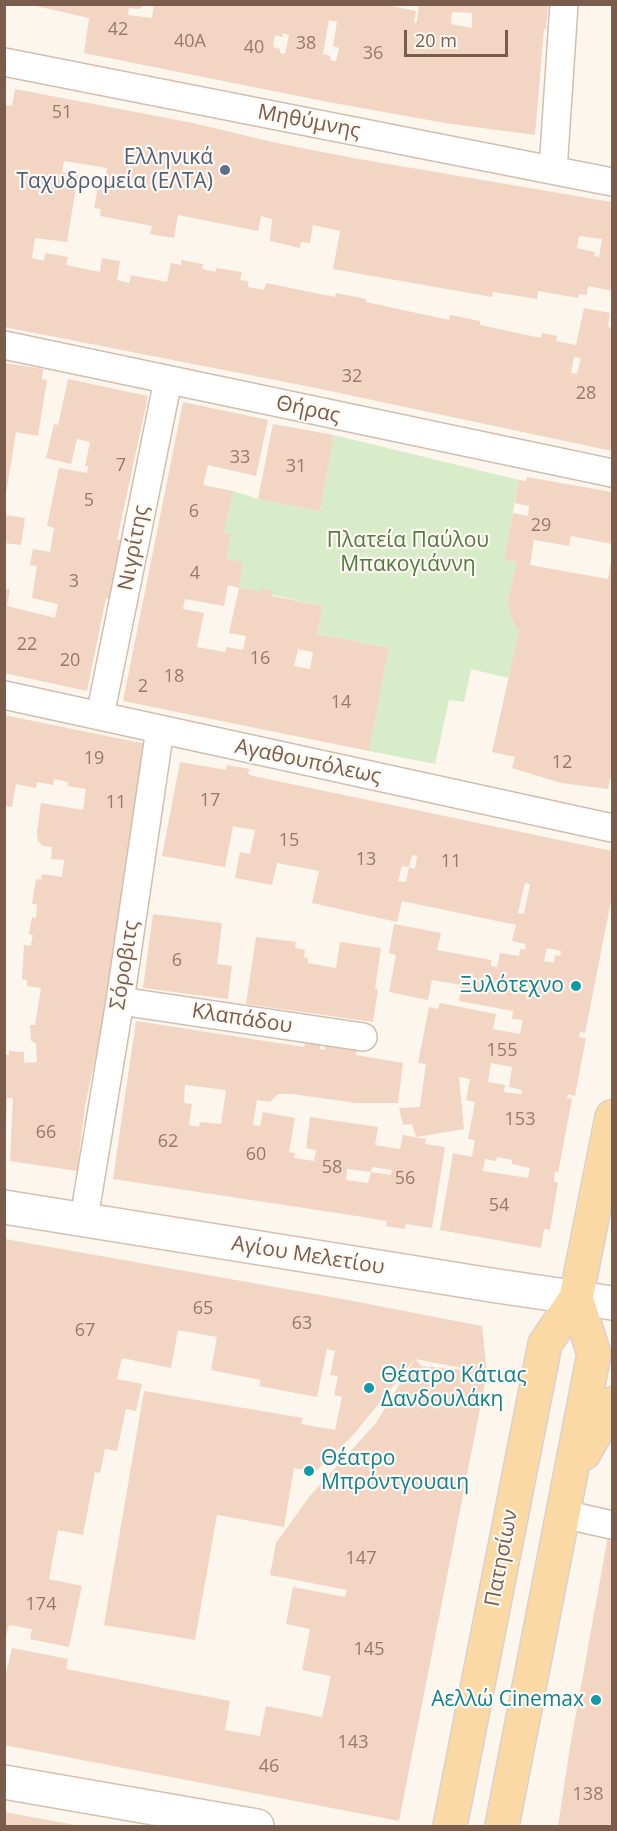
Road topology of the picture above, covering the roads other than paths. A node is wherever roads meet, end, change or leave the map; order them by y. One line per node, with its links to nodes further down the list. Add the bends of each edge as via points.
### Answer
1 (564, 4): 3 (street)
2 (4, 62): 3 (street, Μηθύμνης)
3 (553, 170): 4 (street, Μηθύμνης)
4 (612, 182)
5 (4, 345): 6 (street, Θήρας)
6 (168, 380): 7 (street, Θήρας); 9 (street, Νιγρίτης)
7 (612, 473)
8 (4, 695): 9 (street, Αγαθουπόλεως)
9 (100, 716): 10 (street, Αγαθουπόλεως)
10 (160, 729): 11 (street, Αγαθουπόλεως); 12 (street, Σόροβιτς)
11 (612, 828)
12 (120, 1001): 13 (street, Κλαπάδου); 15 (street, Σόροβιτς)
13 (363, 1037)
14 (612, 1117): 17 (main road, Πατησίων)
15 (87, 1200)
16 (4, 1207): 17 (main road, Αγίου Μελετίου)
17 (576, 1298): 18 (main road, Αγίου Μελετίου); 20 (main road, Πατησίων, via 594,1354); 24 (main road, Πατησίων, via 545,1344)
18 (612, 1303)
19 (612, 1404): 20 (main road, via 586,1449)
20 (563, 1514): 21 (street); 25 (main road, Πατησίων)
21 (612, 1525)
22 (4, 1782): 23 (main road)
23 (257, 1827)
24 (450, 1827)
25 (502, 1827)

